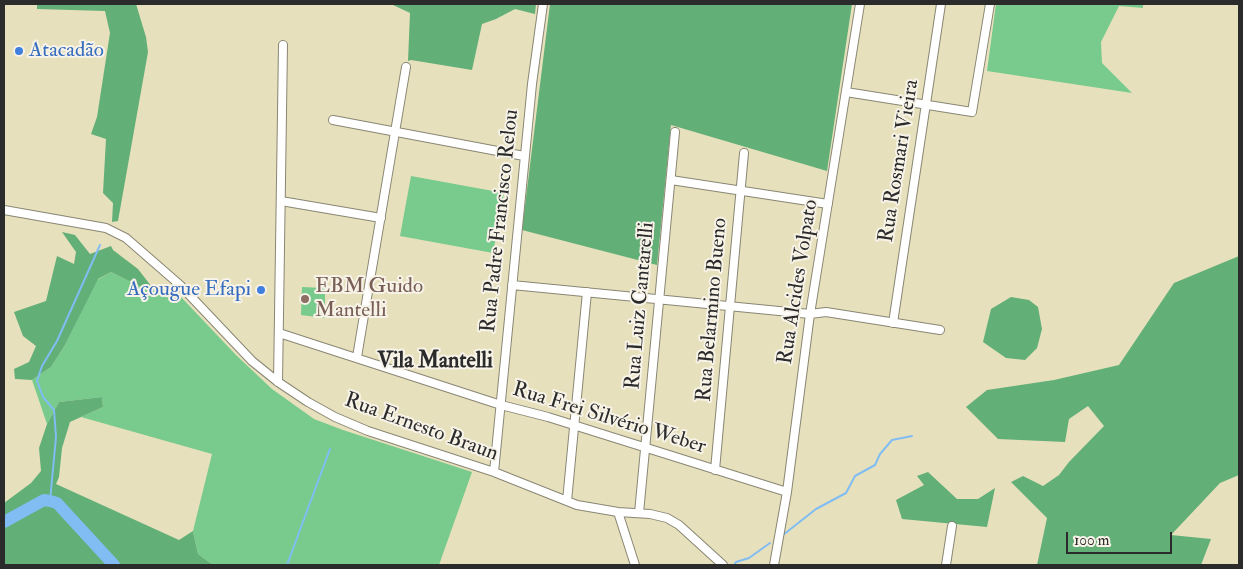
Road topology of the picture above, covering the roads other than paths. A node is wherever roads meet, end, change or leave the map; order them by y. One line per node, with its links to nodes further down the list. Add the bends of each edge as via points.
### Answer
1 (543, 4): 13 (street, Rua Padre Francisco Relou)
2 (860, 4): 7 (street, Rua Alcides Volpato)
3 (941, 4): 8 (street, Rua Rosmari Vieira)
4 (990, 4): 8 (street, via 972,112)
5 (283, 45): 16 (street)
6 (406, 67): 10 (street)
7 (846, 92): 8 (street); 17 (street, Rua Alcides Volpato)
8 (926, 105): 25 (street, Rua Rosmari Vieira)
9 (333, 120): 10 (street)
10 (395, 132): 13 (street); 19 (street)
11 (676, 132): 14 (street, Rua Luiz Cantarelli)
12 (744, 153): 15 (street, Rua Belarmino Bueno)
13 (524, 156): 20 (street, Rua Padre Francisco Relou)
14 (671, 180): 15 (street); 22 (street, Rua Luiz Cantarelli)
15 (741, 191): 17 (street); 23 (street, Rua Belarmino Bueno)
16 (281, 201): 19 (street); 27 (street)
17 (828, 204): 24 (street, Rua Alcides Volpato)
18 (4, 210): 29 (street, Rua Ernesto Braun, via 106,228 126,238 180,285 252,361)
19 (381, 218): 28 (street)
20 (512, 285): 21 (street); 30 (street, Rua Padre Francisco Relou)
21 (587, 292): 22 (street); 31 (street)
22 (659, 299): 23 (street); 32 (street, Rua Luiz Cantarelli)
23 (730, 306): 24 (street); 33 (street, Rua Belarmino Bueno)
24 (810, 314): 25 (street, via 826,312); 35 (street, Rua Alcides Volpato)
25 (893, 323): 26 (street)
26 (940, 330)
27 (279, 332): 28 (street, Rua Frei Silvério Weber); 29 (street)
28 (357, 357): 30 (street, Rua Frei Silvério Weber)
29 (278, 382): 34 (street, Rua Ernesto Braun, via 335,417 368,431)
30 (501, 405): 31 (street, Rua Frei Silvério Weber); 34 (street, Rua Padre Francisco Relou)
31 (574, 426): 32 (street, Rua Frei Silvério Weber); 36 (street)
32 (645, 448): 33 (street, Rua Frei Silvério Weber); 38 (street, Rua Luiz Cantarelli)
33 (716, 470): 35 (street, Rua Frei Silvério Weber)
34 (494, 472): 36 (street, Rua Ernesto Braun)
35 (787, 492): 42 (street, Rua Alcides Volpato)
36 (567, 502): 37 (street, Rua Ernesto Braun)
37 (618, 512): 38 (street, Rua Ernesto Braun); 40 (street)
38 (639, 513): 41 (street, Rua Ernesto Braun, via 659,515 674,521)
39 (952, 526): 43 (street)
40 (635, 565)
41 (723, 565)
42 (774, 565)
43 (946, 565)

